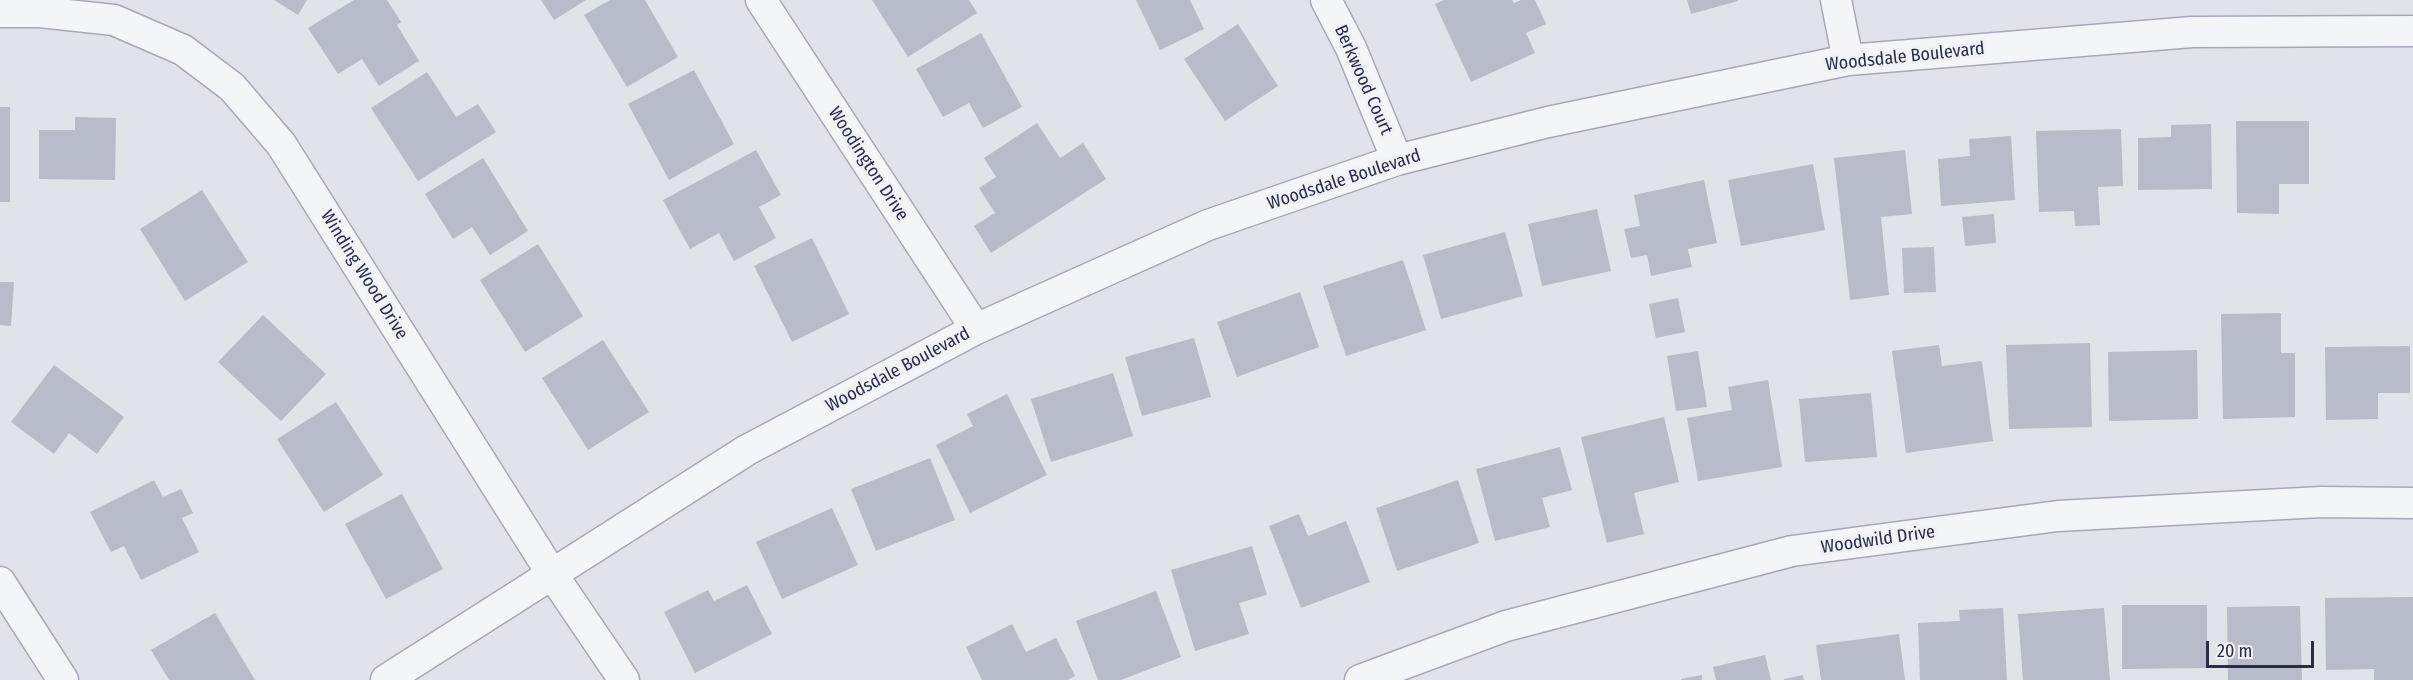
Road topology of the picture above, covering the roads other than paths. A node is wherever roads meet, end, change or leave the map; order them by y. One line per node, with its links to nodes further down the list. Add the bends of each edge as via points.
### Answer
1 (761, 0): 8 (street, Woodington Drive)
2 (1326, 0): 7 (street, Berkwood Court, via 1351,48)
3 (1836, 0): 6 (street)
4 (0, 12): 10 (street, Winding Wood Drive, via 114,20 183,50 232,87 281,144)
5 (2413, 31): 6 (street, Woodsdale Boulevard, via 2192,32)
6 (1848, 60): 7 (street, Woodsdale Boulevard, via 1548,122)
7 (1397, 160): 8 (street, Woodsdale Boulevard, via 1208,225)
8 (976, 329): 10 (street, Woodsdale Boulevard, via 747,450)
9 (2413, 503): 15 (street, Woodwild Drive, via 2321,502 2058,516 1792,552 1506,626)
10 (552, 574): 13 (street, Woodsdale Boulevard); 14 (street, Winding Wood Drive)
11 (0, 582): 12 (street)
12 (63, 680)
13 (386, 680)
14 (624, 680)
15 (1360, 680)

